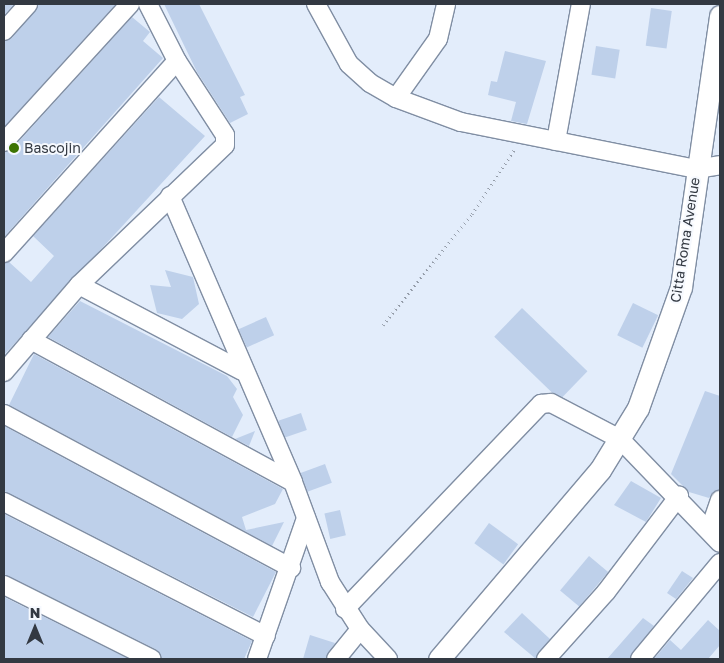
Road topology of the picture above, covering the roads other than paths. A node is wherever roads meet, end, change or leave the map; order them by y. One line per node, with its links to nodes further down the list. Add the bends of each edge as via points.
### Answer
1 (28, 4): 8 (street)
2 (130, 4): 12 (street)
3 (148, 4): 9 (street)
4 (316, 4): 10 (street, via 350,64 370,83)
5 (446, 4): 10 (street, via 438,39)
6 (581, 4): 11 (street)
7 (720, 16): 14 (street, Citta Roma Avenue)
8 (4, 31)
9 (177, 61): 15 (street, via 226,140); 16 (street)
10 (396, 98): 11 (street, via 461,122)
11 (556, 141): 14 (street)
12 (4, 142)
13 (720, 166): 14 (street)
14 (696, 169): 22 (street, Citta Roma Avenue, via 681,288 654,370)
15 (170, 196): 17 (street); 19 (street)
16 (4, 253)
17 (79, 285): 18 (street); 19 (street)
18 (31, 340): 20 (street); 23 (street)
19 (242, 371): 23 (street)
20 (4, 372)
21 (4, 414): 30 (street)
22 (620, 439): 24 (street); 32 (street, via 551,403 541,404); 39 (street, Citta Roma Avenue, via 573,503)
23 (293, 482): 27 (street)
24 (679, 496): 28 (street); 40 (street, via 606,592)
25 (720, 500): 28 (street)
26 (4, 502): 34 (street)
27 (306, 518): 30 (street); 32 (street)
28 (715, 536)
29 (720, 563): 41 (street)
30 (291, 568): 34 (street)
31 (4, 585): 35 (street)
32 (346, 609): 33 (street)
33 (360, 629): 37 (street); 38 (street)
34 (266, 636): 36 (street)
35 (152, 659)
36 (257, 659)
37 (336, 659)
38 (388, 659)
39 (439, 659)
40 (546, 659)
41 (640, 659)

